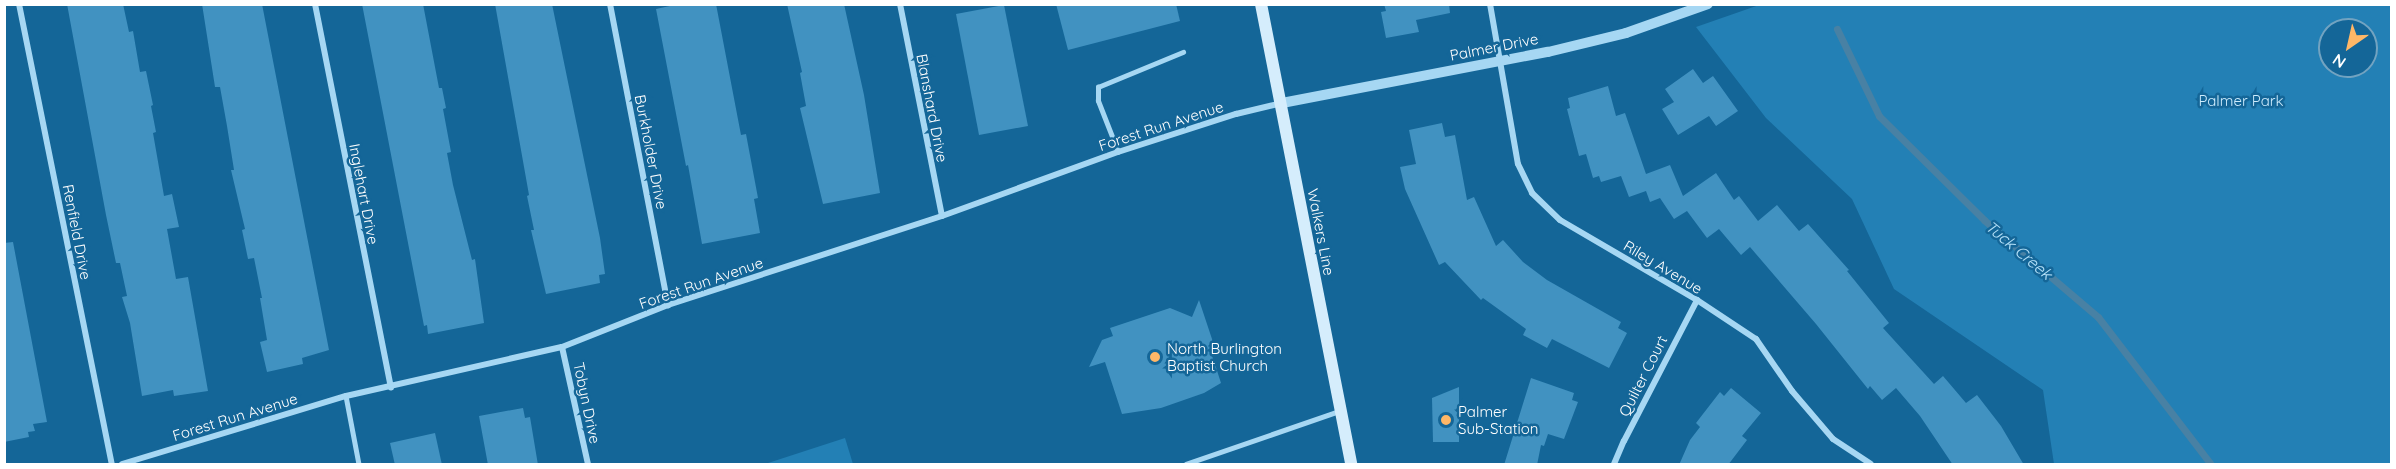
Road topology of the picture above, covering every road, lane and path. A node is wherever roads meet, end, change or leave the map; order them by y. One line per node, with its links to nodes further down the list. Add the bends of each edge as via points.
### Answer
1 (19, 4): 19 (street, Renfield Drive)
2 (315, 4): 16 (street, Inglehart Drive)
3 (610, 4): 14 (street, Burkholder Drive)
4 (900, 4): 12 (street, Blanshard Drive)
5 (1261, 4): 10 (main road, Walkers Line)
6 (1490, 4): 9 (street, Riley Avenue)
7 (1708, 4): 9 (street, Palmer Drive, via 1626,33)
8 (1183, 52): 11 (lane, via 1098,87 1098,101)
9 (1499, 61): 10 (street, Palmer Drive); 13 (street, Riley Avenue, via 1518,164 1532,193 1560,220)
10 (1282, 103): 11 (street, Forest Run Avenue); 18 (main road, Walkers Line)
11 (1118, 152): 12 (street, Forest Run Avenue)
12 (942, 216): 14 (street, Forest Run Avenue)
13 (1696, 300): 25 (street, Quilter Court); 26 (street, Riley Avenue, via 1756,339 1792,391 1833,439)
14 (668, 305): 15 (street, Forest Run Avenue)
15 (562, 347): 16 (street, Forest Run Avenue); 22 (street, Tobyn Drive)
16 (391, 388): 17 (street, Forest Run Avenue)
17 (346, 396): 20 (street, Forest Run Avenue); 21 (lane)
18 (1340, 411): 23 (lane); 24 (main road, Walkers Line)
19 (112, 465)
20 (122, 465)
21 (359, 465)
22 (588, 465)
23 (1186, 465)
24 (1351, 465)
25 (1614, 465)
26 (1871, 465)

